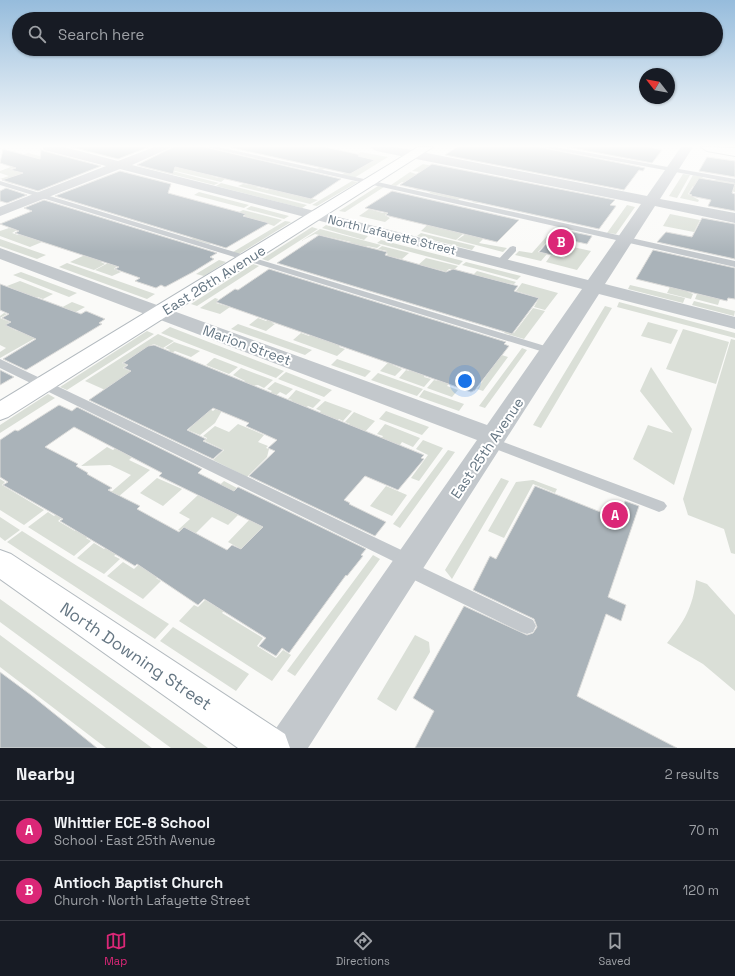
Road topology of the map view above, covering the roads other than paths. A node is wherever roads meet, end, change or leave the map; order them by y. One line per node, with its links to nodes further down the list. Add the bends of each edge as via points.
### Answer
1 (78, 182): 8 (street)
2 (182, 182): 11 (street, North Lafayette Street)
3 (364, 182): 7 (lane)
4 (563, 182): 9 (street)
5 (664, 182): 9 (street, East 25th Avenue)
6 (0, 183): 8 (lane)
7 (369, 183): 11 (street, East 26th Avenue); 13 (lane)
8 (42, 196): 10 (street); 16 (lane)
9 (651, 201): 12 (street); 13 (street, East 25th Avenue)
10 (0, 212)
11 (316, 216): 16 (street, East 26th Avenue); 17 (street, North Lafayette Street)
12 (735, 218)
13 (626, 240): 18 (lane); 19 (street, East 25th Avenue)
14 (513, 249): 17 (lane)
15 (0, 253): 20 (street, Marion Street)
16 (248, 258): 20 (street, East 26th Avenue); 22 (lane)
17 (500, 263): 19 (street, North Lafayette Street)
18 (735, 264)
19 (594, 287): 21 (street, North Lafayette Street); 22 (street, East 25th Avenue)
20 (160, 313): 24 (street, East 26th Avenue); 26 (street, Marion Street)
21 (735, 323)
22 (551, 351): 26 (street, East 25th Avenue)
23 (0, 363): 24 (lane)
24 (44, 384): 25 (street, East 26th Avenue); 29 (lane)
25 (0, 412)
26 (492, 440): 27 (lane); 29 (street, East 25th Avenue)
27 (659, 506)
28 (0, 563): 31 (street, North Downing Street)
29 (408, 565): 30 (lane); 32 (street, East 25th Avenue)
30 (527, 626)
31 (271, 748)
32 (286, 748)

